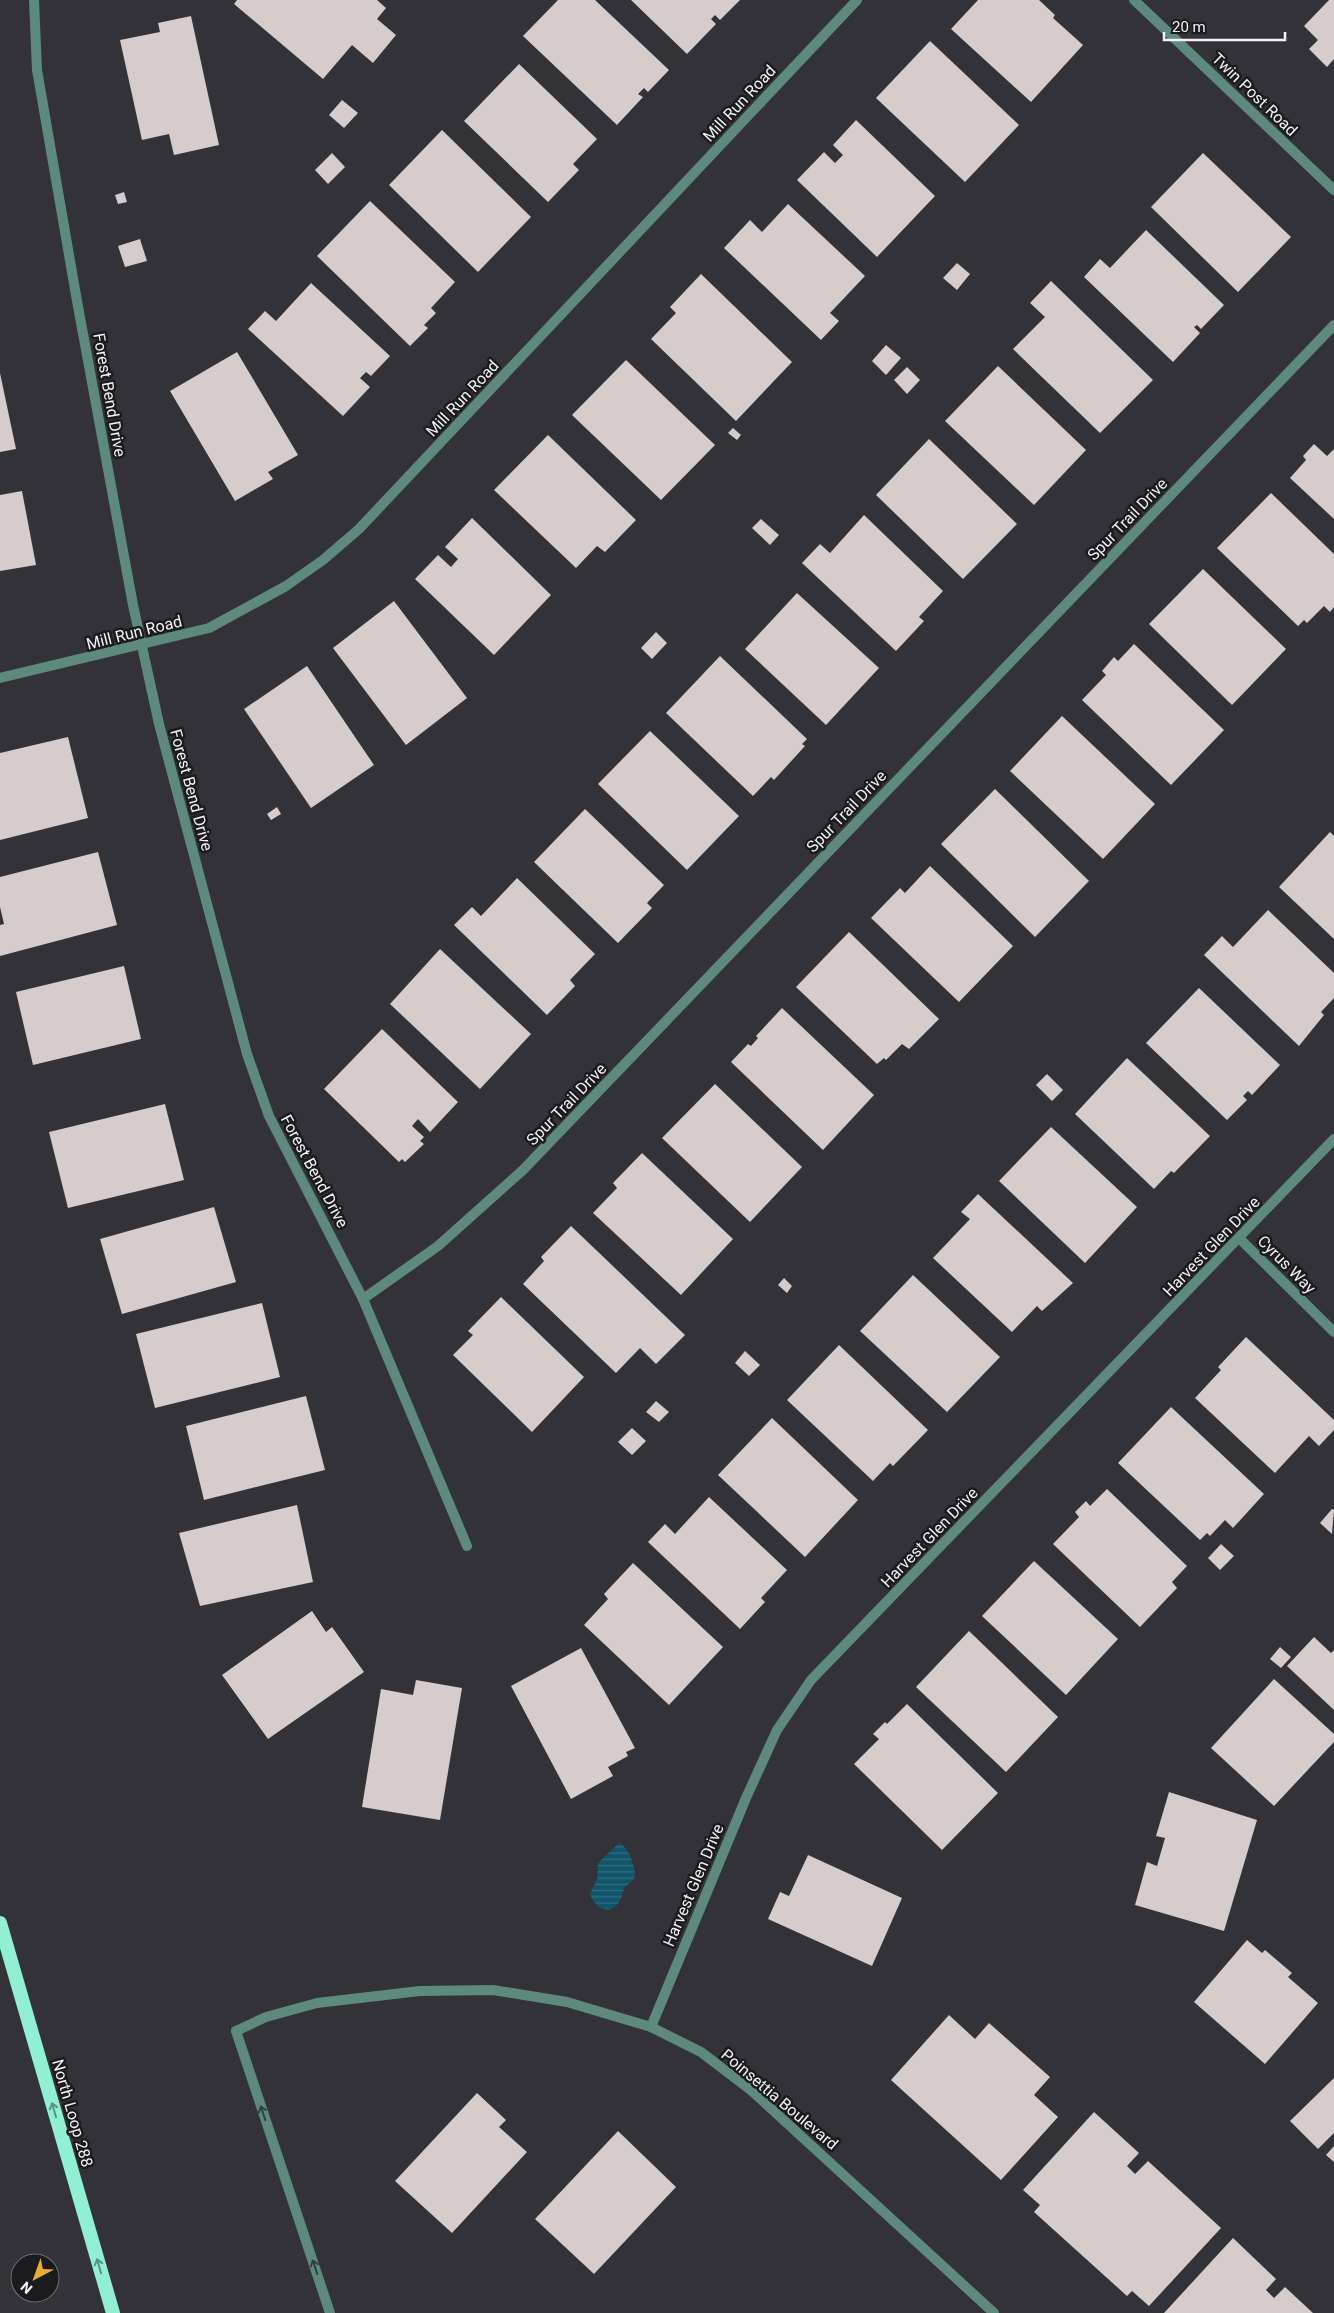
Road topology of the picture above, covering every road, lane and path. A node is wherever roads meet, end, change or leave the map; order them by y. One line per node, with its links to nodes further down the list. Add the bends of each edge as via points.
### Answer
1 (34, 0): 6 (street, Forest Bend Drive, via 37,70)
2 (857, 0): 6 (street, Mill Run Road, via 359,529 316,566 247,609 209,628)
3 (1134, 0): 4 (street, Twin Post Road)
4 (1334, 190)
5 (1334, 325): 10 (street, Spur Trail Drive, via 523,1170 438,1246)
6 (142, 646): 7 (street, Mill Run Road); 10 (street, Forest Bend Drive, via 159,724 246,1054 269,1116)
7 (0, 678)
8 (1334, 1139): 9 (street, Harvest Glen Drive)
9 (1240, 1239): 11 (street, Cyrus Way); 14 (street, Harvest Glen Drive, via 812,1680 778,1730 766,1755)
10 (363, 1299): 12 (street, Forest Bend Drive)
11 (1334, 1332)
12 (467, 1546)
13 (0, 1923): 15 (highway, North Loop 288, one-way to 13)
14 (651, 2027): 16 (street, Poinsettia Boulevard, one-way to 14, via 236,2031 266,2017 317,2003 420,1991 493,1990 567,2002); 17 (street, Poinsettia Boulevard, via 701,2052 752,2091)
15 (113, 2313)
16 (330, 2313)
17 (994, 2313)

